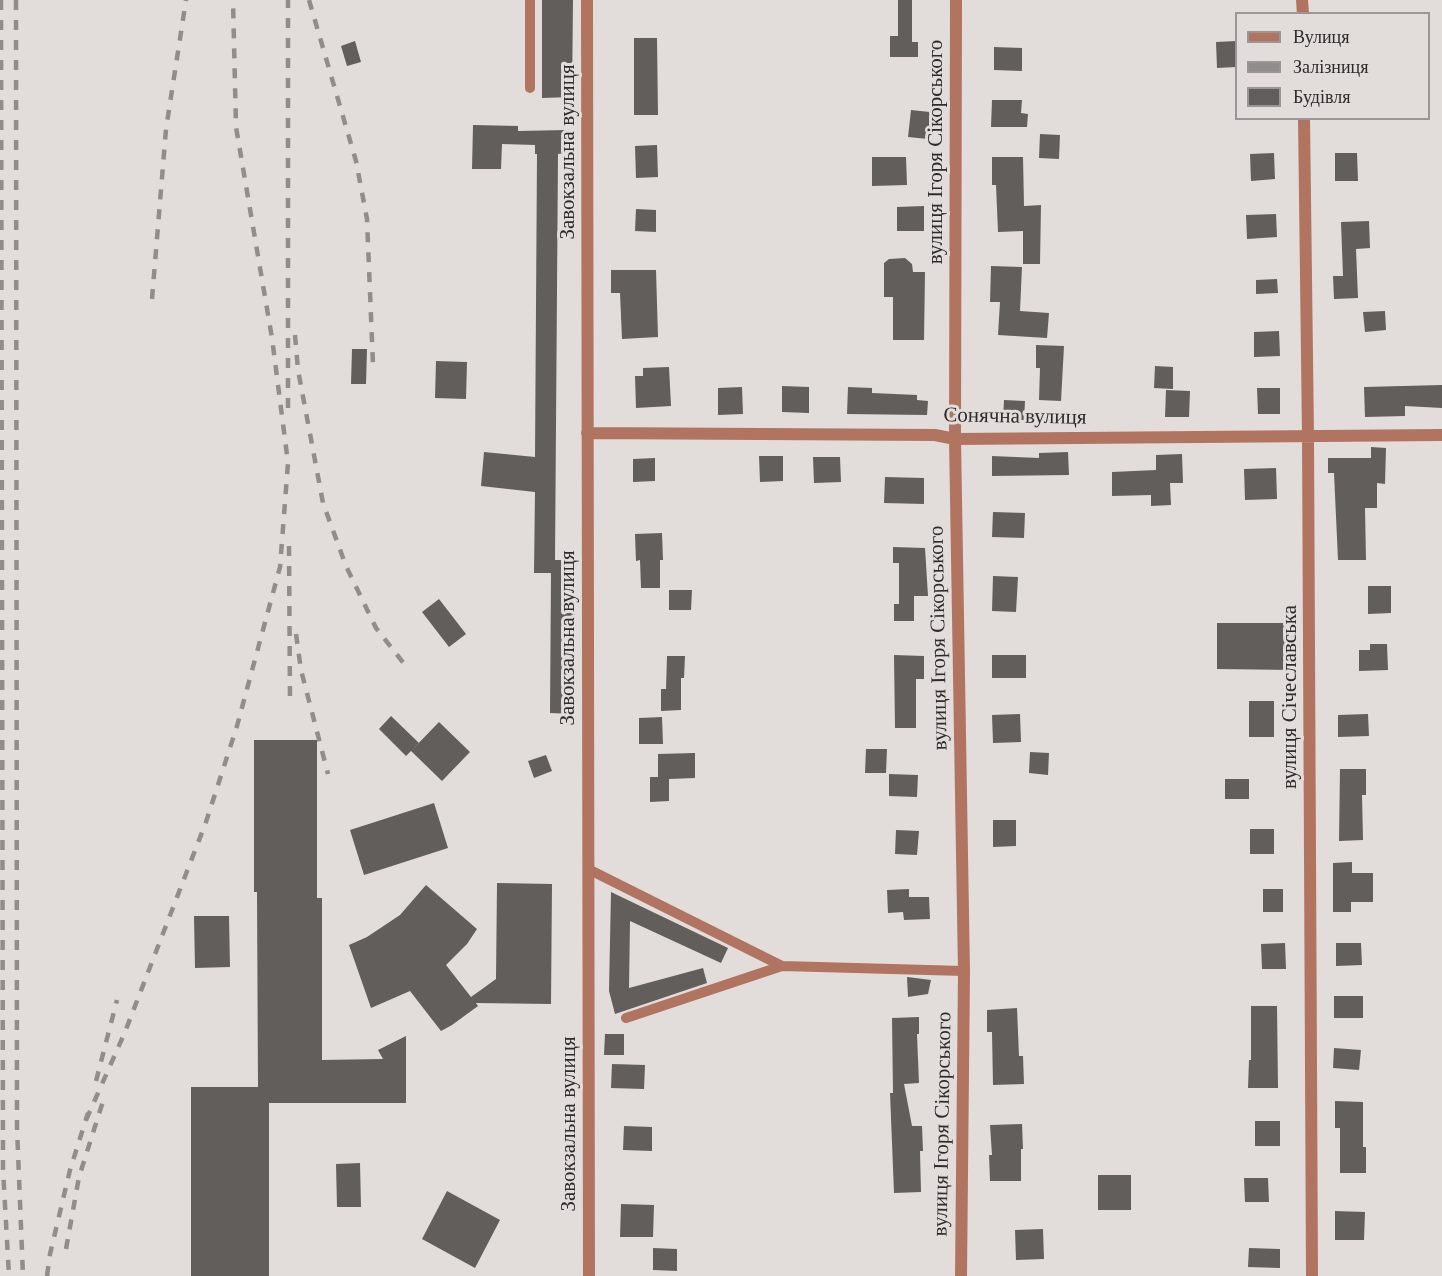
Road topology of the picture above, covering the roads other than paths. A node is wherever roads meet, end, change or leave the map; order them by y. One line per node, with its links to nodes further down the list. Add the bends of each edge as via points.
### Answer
1 (530, 0): 4 (lane)
2 (588, 0): 6 (street, Завокзальна вулиця)
3 (956, 0): 9 (street, вулиця Ігоря Сікорського)
4 (530, 88)
5 (1304, 120): 7 (street, вулиця Січеславська)
6 (587, 433): 9 (street, Сонячна вулиця, via 935,435); 10 (street, Завокзальна вулиця)
7 (1308, 435): 8 (street, Сонячна вулиця); 9 (street, Сонячна вулиця); 16 (street, вулиця Січеславська)
8 (1442, 435)
9 (955, 439): 12 (street, вулиця Ігоря Сікорського)
10 (588, 869): 11 (lane); 14 (street, Завокзальна вулиця)
11 (782, 966): 12 (lane); 13 (lane)
12 (963, 971): 15 (street, вулиця Ігоря Сікорського)
13 (626, 1018)
14 (589, 1276)
15 (961, 1276)
16 (1312, 1276)

